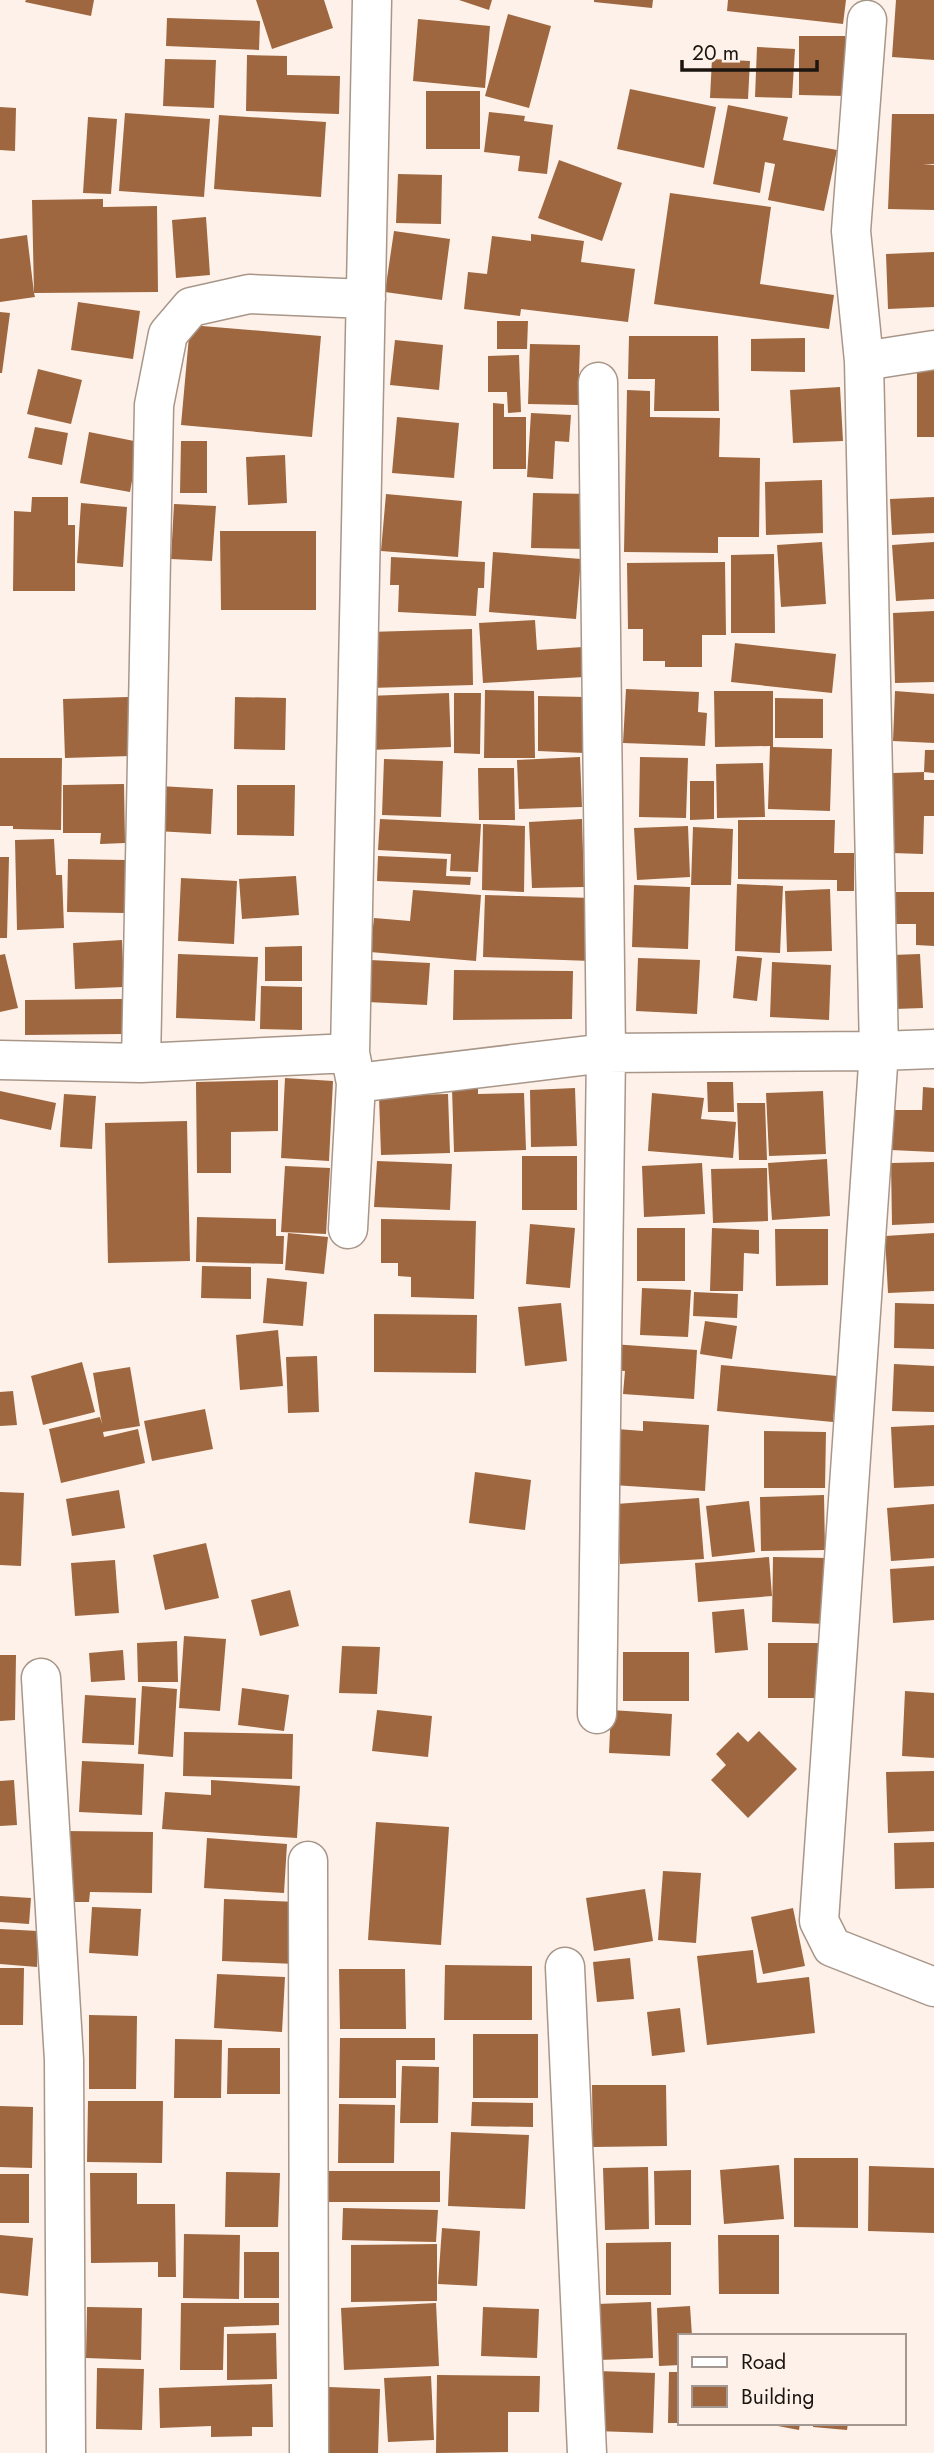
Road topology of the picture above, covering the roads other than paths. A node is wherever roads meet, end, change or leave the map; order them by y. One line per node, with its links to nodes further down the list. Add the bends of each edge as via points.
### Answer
1 (372, 0): 3 (street)
2 (867, 20): 5 (street, via 851,231)
3 (366, 299): 11 (street, via 248,295 191,307 168,334 154,405); 12 (street)
4 (934, 350): 5 (street)
5 (864, 361): 8 (street)
6 (598, 382): 9 (street)
7 (934, 1049): 8 (street)
8 (879, 1051): 9 (street); 18 (street, via 819,1922 832,1947)
9 (606, 1052): 12 (street); 15 (street)
10 (0, 1060): 11 (street)
11 (141, 1063): 12 (street)
12 (353, 1068): 13 (street)
13 (348, 1229)
14 (41, 1678): 19 (street, via 65,2060)
15 (597, 1714)
16 (308, 1861): 20 (street)
17 (565, 1967): 21 (street)
18 (934, 1987)
19 (66, 2453)
20 (309, 2453)
21 (587, 2453)

